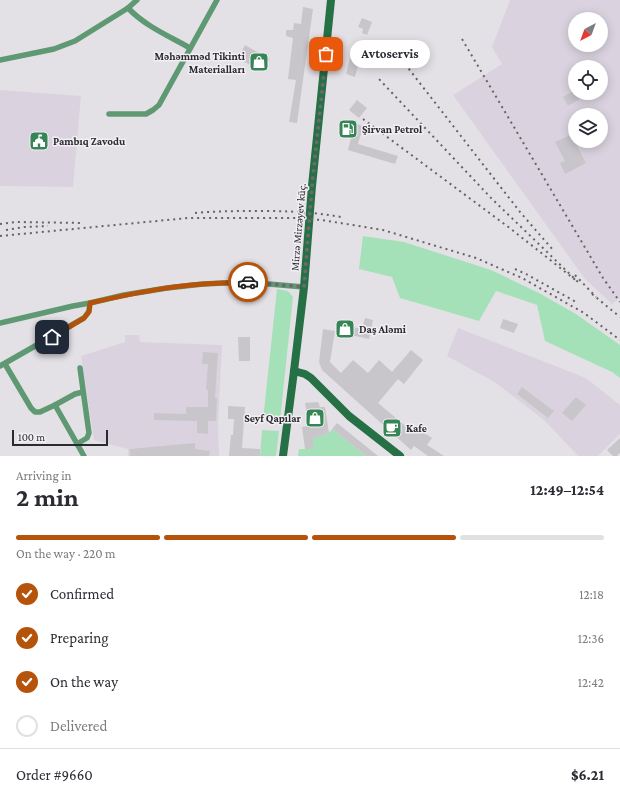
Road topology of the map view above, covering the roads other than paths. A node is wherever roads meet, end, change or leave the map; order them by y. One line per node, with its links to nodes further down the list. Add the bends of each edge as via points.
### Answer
1 (137, 0): 4 (street)
2 (217, 0): 5 (street)
3 (331, 0): 8 (main road, Mirzə Mirzəyev küç.)
4 (128, 8): 5 (street, via 146,24); 6 (street, via 75,41 54,49)
5 (190, 48): 7 (street, via 159,105 153,110 146,114)
6 (0, 60)
7 (109, 114)
8 (304, 287): 9 (street, via 245,282 203,284 124,295); 13 (main road, Mirzə Mirzəyev küç.)
9 (90, 303): 10 (street); 11 (street, via 89,312 84,318)
10 (0, 323)
11 (2, 365): 15 (street, via 35,412)
12 (80, 368): 14 (street)
13 (294, 371): 18 (main road, Mirzə Mirzəyev küç.); 19 (main road, via 311,378 349,416)
14 (83, 392): 15 (street); 16 (street, via 89,433 87,438)
15 (56, 404): 16 (street)
16 (78, 444): 17 (street)
17 (84, 456)
18 (283, 456)
19 (400, 456)

